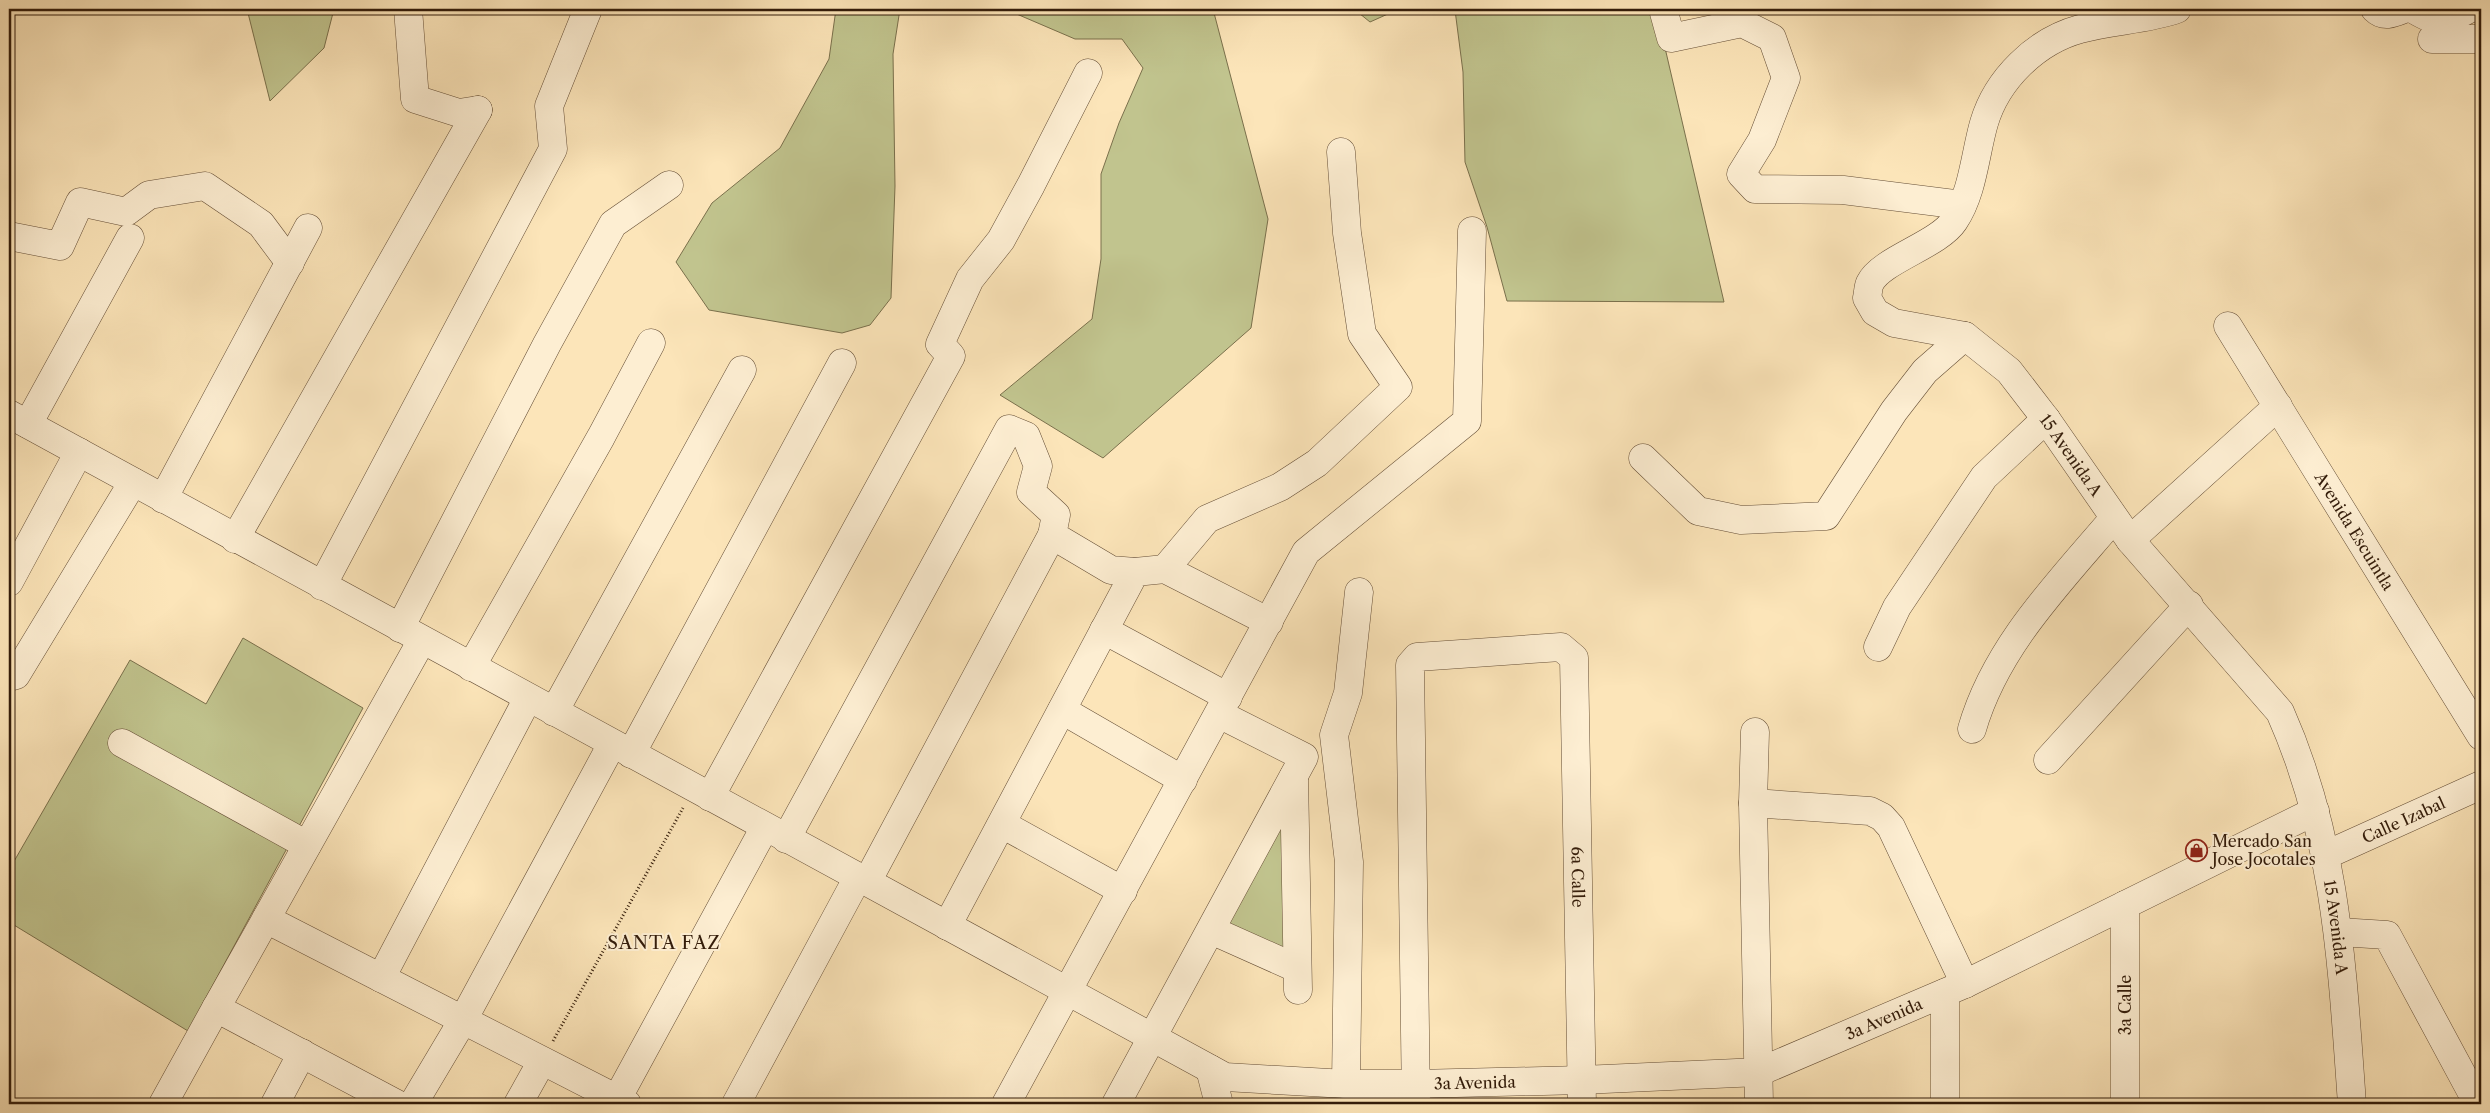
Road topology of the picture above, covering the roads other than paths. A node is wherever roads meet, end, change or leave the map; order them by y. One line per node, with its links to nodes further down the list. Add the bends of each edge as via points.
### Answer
1 (408, 9): 34 (street, via 415,99 459,113 478,110)
2 (588, 9): 39 (street, via 549,106 553,148)
3 (1663, 9): 14 (street, via 1671,38 1742,23 1772,38 1786,78 1762,140 1741,174 1755,189 1843,190)
4 (2177, 9): 14 (street, 15 Avenida A, via 2081,29 2058,37 2032,54 2003,84 1990,107)
5 (2375, 9): 6 (street, via 2391,15)
6 (2404, 9)
7 (2413, 9): 8 (street, via 2433,20 2444,21)
8 (2469, 9)
9 (2432, 39): 10 (street)
10 (2481, 39)
11 (1088, 73): 61 (street, via 1001,240 970,279 940,344 952,356)
12 (1341, 152): 36 (street, via 1347,233 1362,334 1398,387 1316,463 1280,488 1208,519)
13 (669, 185): 44 (street, via 613,224 547,344)
14 (1962, 205): 21 (street, 15 Avenida A, via 1946,231 1886,268 1870,283 1867,298 1875,312 1894,323)
15 (308, 228): 19 (street)
16 (1472, 231): 42 (street, via 1467,421 1306,552)
17 (9, 236): 19 (street, via 60,246 80,202 126,212 149,195 205,186 261,224)
18 (130, 238): 26 (street)
19 (290, 263): 31 (street)
20 (2228, 326): 25 (street, Avenida Escuintla)
21 (1965, 336): 27 (street, 15 Avenida A, via 2009,372); 29 (street, via 1925,371 1894,411 1826,516 1740,520 1698,511)
22 (651, 343): 46 (street)
23 (842, 363): 56 (street)
24 (742, 370): 51 (street)
25 (2278, 406): 35 (street); 54 (street, Avenida Escuintla)
26 (15, 417): 28 (street, 3a Avenida)
27 (2046, 419): 32 (street, 15 Avenida A); 45 (street, via 1984,476 1897,607)
28 (79, 452): 30 (street, 3a Avenida); 38 (street)
29 (1643, 458)
30 (133, 482): 31 (street, 3a Avenida); 47 (street, via 16,675)
31 (163, 498): 34 (street, 3a Avenida)
32 (2114, 518): 35 (street, 15 Avenida A); 52 (street, via 2038,606 1994,672)
33 (1052, 535): 37 (street, via 1111,570); 65 (street, via 1056,515 1031,492 1038,466 1026,436 1009,429); 68 (street)
34 (235, 539): 39 (street, 3a Avenida)
35 (2130, 540): 41 (street, 15 Avenida A)
36 (1165, 569): 37 (street); 42 (street)
37 (1135, 572): 43 (street)
38 (9, 582)
39 (322, 586): 44 (street, 3a Avenida)
40 (1359, 592): 85 (street, via 1348,693 1334,735 1349,862)
41 (2189, 605): 57 (street); 63 (street, 15 Avenida A, via 2280,712 2294,744)
42 (1269, 622): 49 (street)
43 (1104, 630): 49 (street); 50 (street)
44 (411, 634): 46 (street, 3a Avenida); 66 (street)
45 (1878, 647)
46 (471, 667): 48 (street, 3a Avenida)
47 (9, 677)
48 (528, 698): 51 (street, 3a Avenida); 75 (street)
49 (1224, 705): 58 (street, via 1304,757); 59 (street)
50 (1062, 710): 59 (street); 64 (street)
51 (554, 712): 56 (street, 3a Avenida)
52 (1972, 729)
53 (1755, 732): 62 (street)
54 (2481, 736)
55 (122, 743): 66 (street)
56 (622, 749): 61 (street, 3a Avenida); 79 (street)
57 (2048, 760)
58 (1294, 773): 73 (street); 73 (street, via 1297,979)
59 (1183, 780): 69 (street)
60 (2481, 785): 67 (street, Calle Izabal)
61 (702, 793): 65 (street, 3a Avenida)
62 (1753, 803): 76 (street, via 1870,811 1882,817 1890,827); 84 (street)
63 (2314, 811): 67 (street, 15 Avenida A); 70 (street, 3a Avenida)
64 (1002, 824): 69 (street); 72 (street)
65 (776, 833): 68 (street, 3a Avenida); 88 (street)
66 (307, 845): 71 (street)
67 (2326, 855): 74 (street, 15 Avenida A)
68 (862, 880): 72 (street, 3a Avenida); 95 (street)
69 (1123, 891): 77 (street)
70 (2125, 905): 76 (street, 3a Avenida); 100 (street, 3a Calle)
71 (266, 919): 75 (street); 78 (street)
72 (947, 926): 77 (street, 3a Avenida)
73 (1211, 930): 80 (street)
74 (2339, 932): 101 (street, 15 Avenida A); 102 (street, via 2387,935)
75 (381, 978): 79 (street)
76 (1955, 989): 84 (street, 3a Avenida); 99 (street)
77 (1068, 992): 80 (street, 3a Avenida); 96 (street)
78 (216, 1008): 81 (street); 90 (street)
79 (463, 1020): 82 (street); 93 (street)
80 (1152, 1038): 83 (street, 3a Avenida); 97 (street)
81 (302, 1053): 91 (street); 92 (street)
82 (542, 1061): 88 (street); 94 (street)
83 (1210, 1069): 85 (street, 3a Avenida, via 1225,1077); 89 (street)
84 (1759, 1072): 86 (street, 3a Avenida); 98 (street)
85 (1346, 1084): 87 (street, 3a Avenida)
86 (1582, 1092): 87 (street, 3a Avenida); 87 (street, 6a Calle, via 1574,658 1561,647 1417,656 1410,665)
87 (1416, 1094)
88 (622, 1102)
89 (1218, 1103)
90 (163, 1104)
91 (275, 1104)
92 (397, 1104)
93 (413, 1104)
94 (518, 1104)
95 (736, 1104)
96 (1006, 1104)
97 (1116, 1104)
98 (1759, 1104)
99 (1945, 1104)
100 (2125, 1104)
101 (2352, 1104)
102 (2478, 1104)

